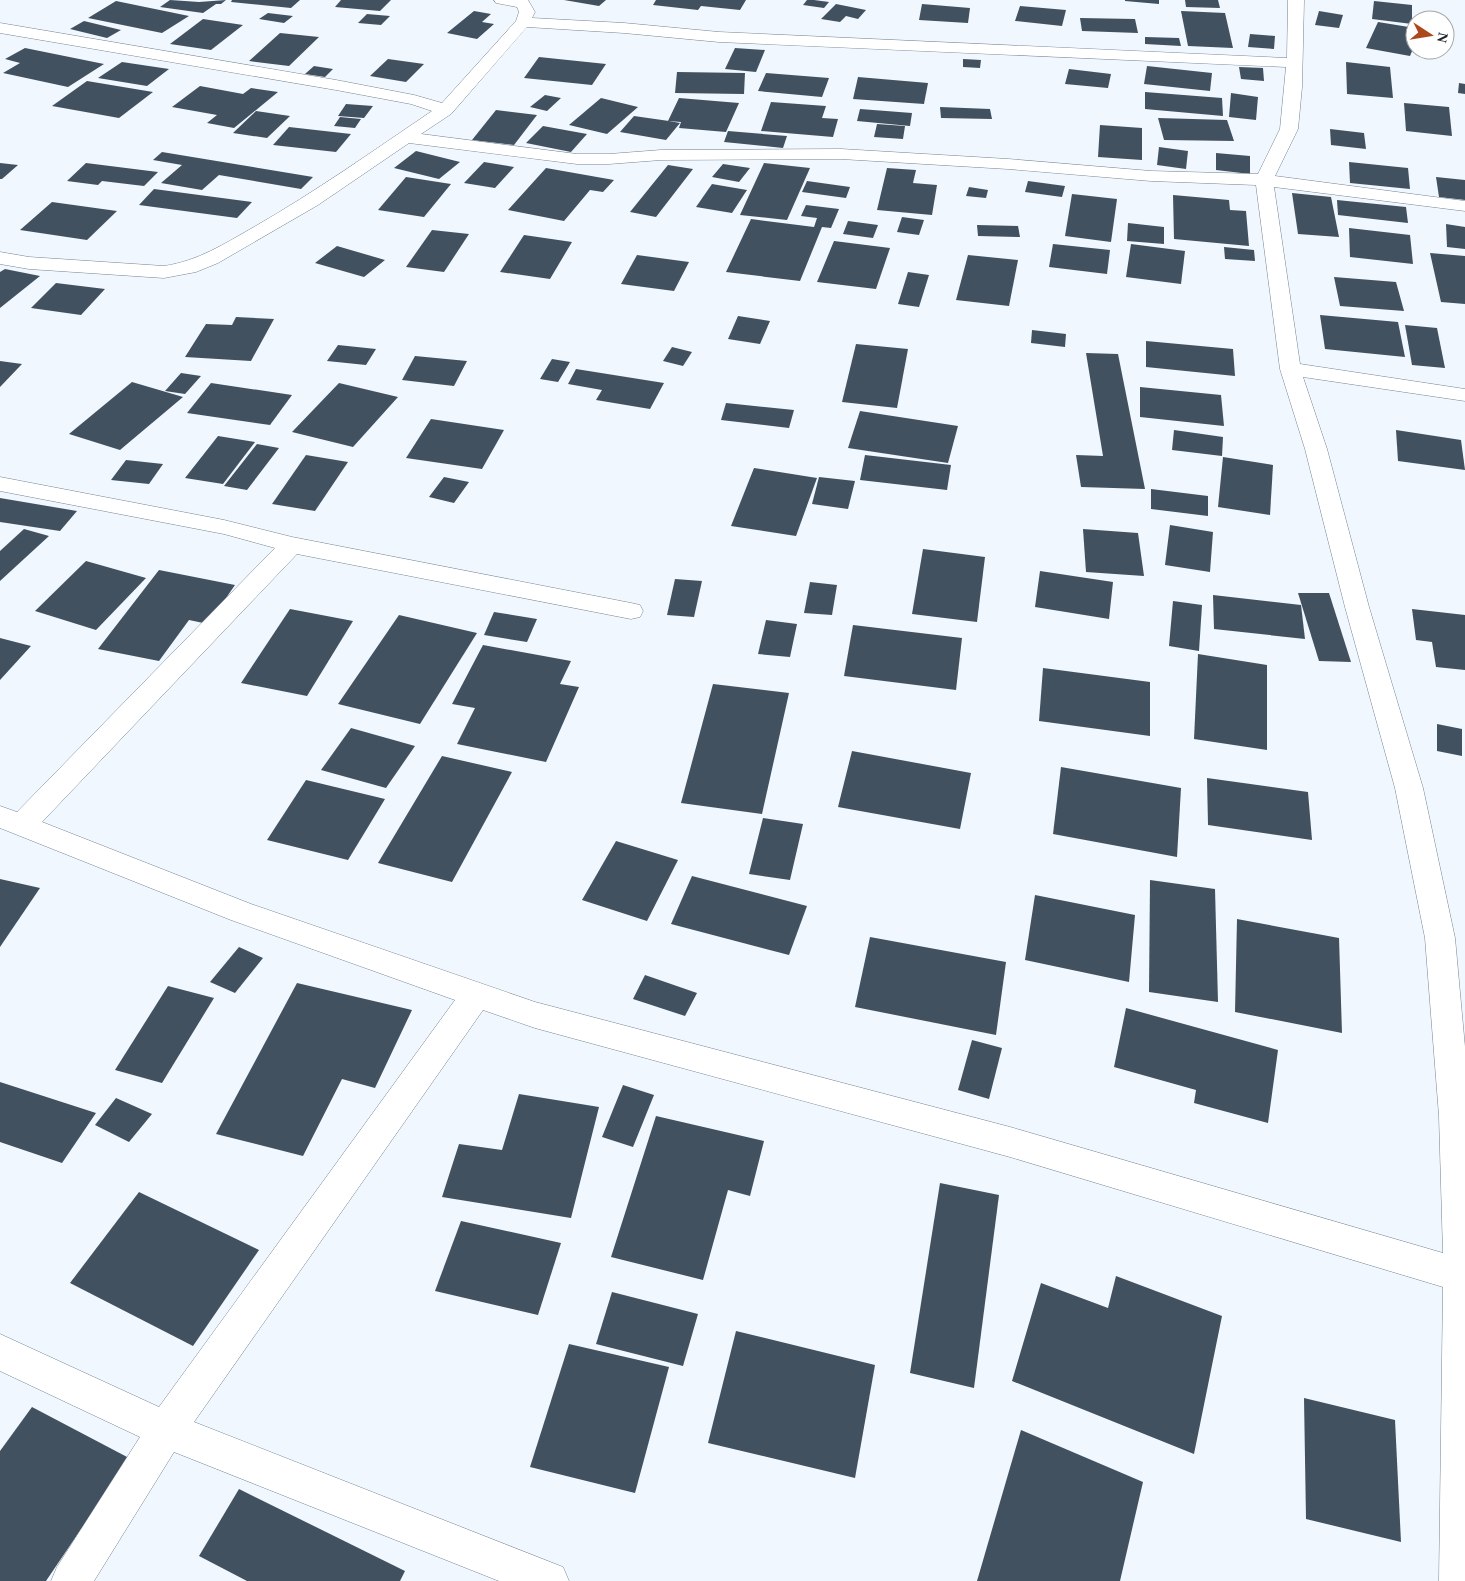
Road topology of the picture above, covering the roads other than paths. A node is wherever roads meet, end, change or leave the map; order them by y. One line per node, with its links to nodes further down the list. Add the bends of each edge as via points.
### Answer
1 (501, 0): 3 (street)
2 (1296, 0): 6 (street)
3 (525, 1): 4 (street, via 527,12)
4 (523, 22): 6 (street, via 738,38); 7 (street)
5 (0, 28): 7 (street, via 336,85 414,100)
6 (1294, 63): 9 (street, via 1289,128)
7 (445, 110): 8 (street)
8 (406, 137): 9 (street, via 577,159 840,154 1151,176); 11 (street, via 312,201 211,259 189,268 164,272 29,263)
9 (1264, 180): 10 (street); 12 (street)
10 (1465, 206)
11 (0, 258)
12 (1290, 369): 13 (street); 19 (street, via 1316,449 1357,607 1410,788 1440,938 1455,1116)
13 (1465, 395)
14 (0, 484): 15 (street, via 224,527)
15 (292, 545): 16 (street); 17 (street)
16 (631, 611)
17 (11, 821): 18 (street, via 241,912)
18 (476, 995): 19 (street, via 545,1017 1010,1142); 21 (street)
19 (1461, 1275): 24 (street)
20 (0, 1352): 21 (street)
21 (166, 1430): 22 (street); 23 (street)
22 (71, 1581)
23 (549, 1581)
24 (1460, 1581)

